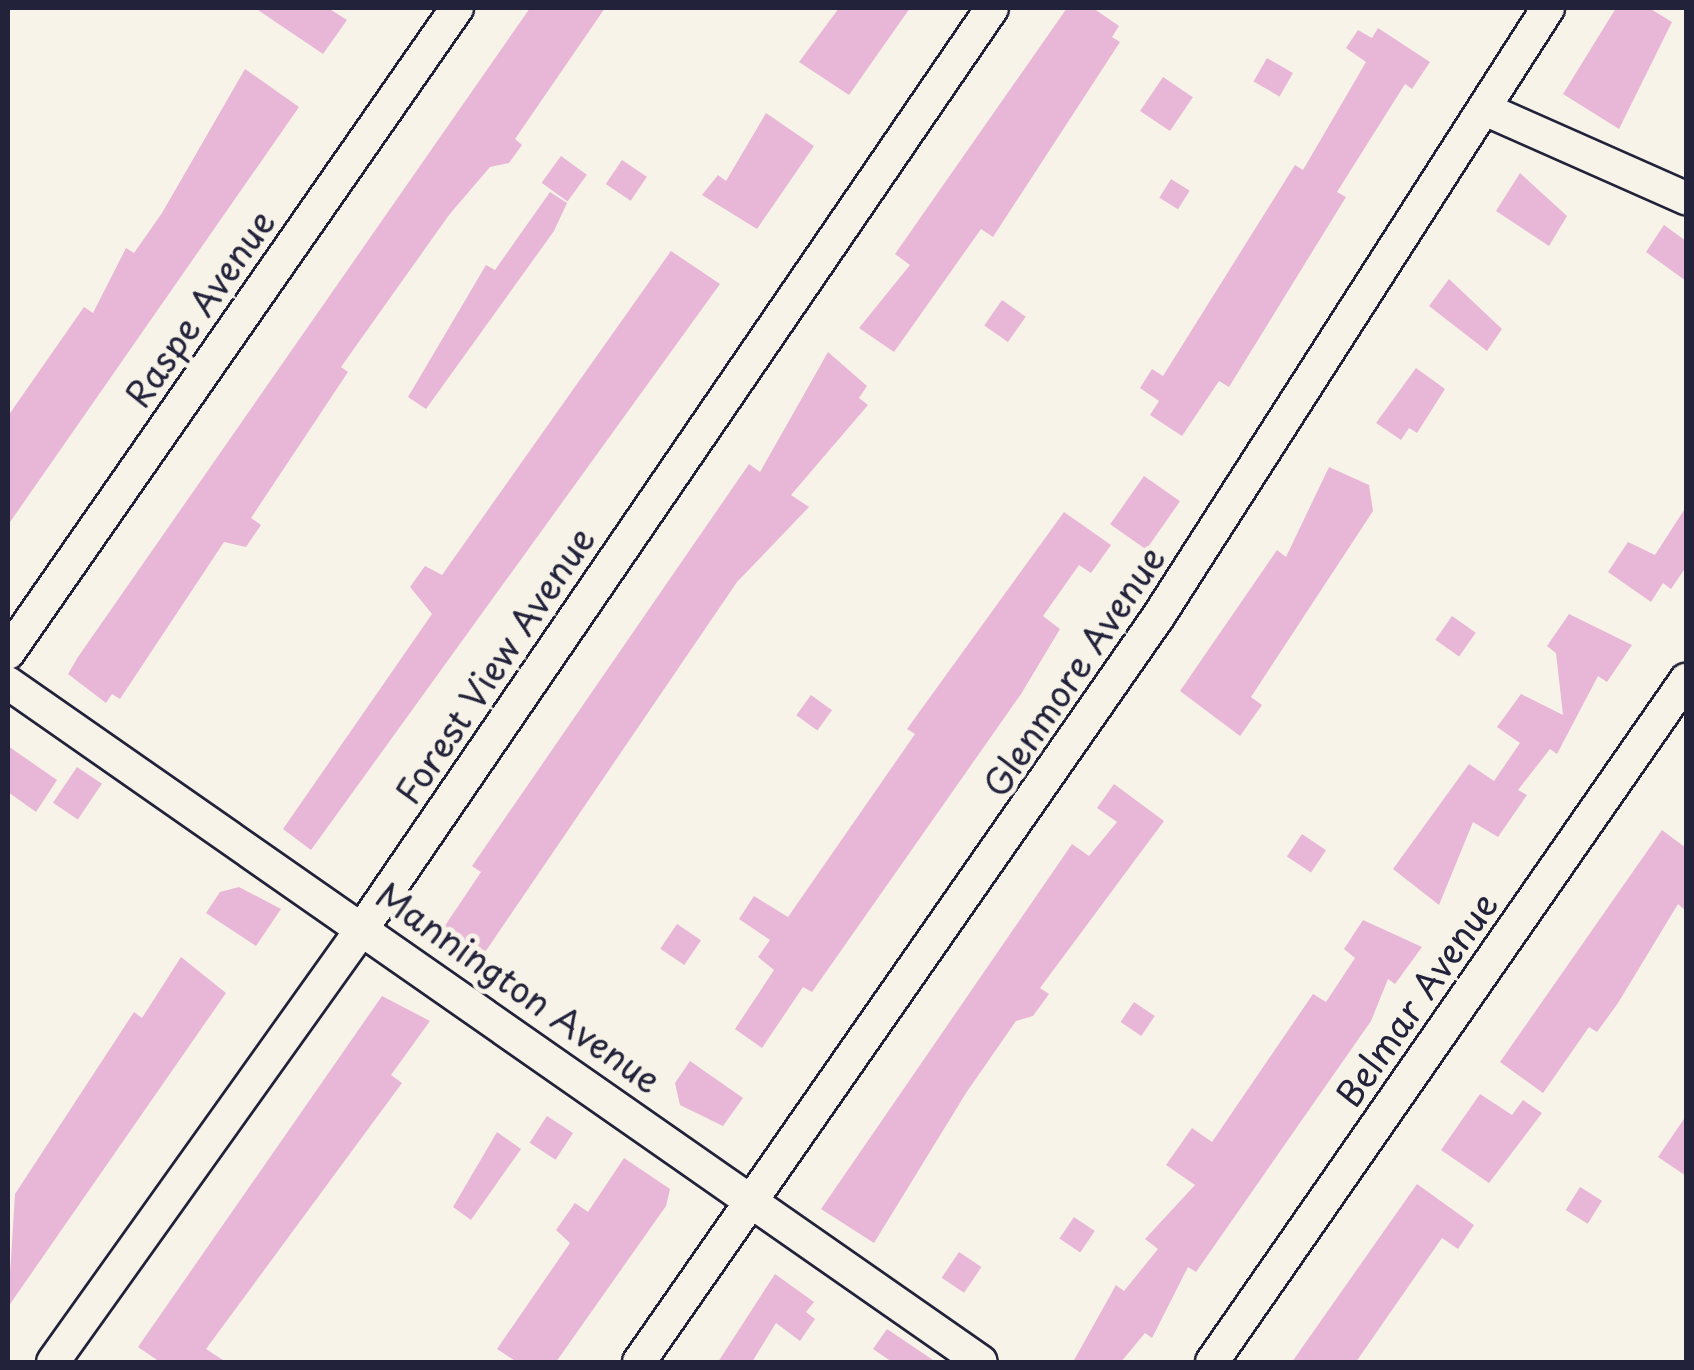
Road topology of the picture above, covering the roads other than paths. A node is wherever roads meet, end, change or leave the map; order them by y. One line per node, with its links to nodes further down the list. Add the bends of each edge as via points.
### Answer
1 (457, 8): 6 (street, Raspe Avenue)
2 (992, 8): 9 (street, Forest View Avenue)
3 (1548, 8): 4 (street, Glenmore Avenue)
4 (1487, 110): 5 (street); 10 (street, Glenmore Avenue, via 1158,618)
5 (1686, 198)
6 (8, 654)
7 (1686, 680): 14 (street, Belmar Avenue)
8 (8, 683): 9 (street, Mannington Avenue)
9 (364, 926): 10 (street, Mannington Avenue); 11 (street, Forest View Avenue)
10 (752, 1201): 12 (street, Glenmore Avenue); 13 (street, Mannington Avenue)
11 (53, 1362)
12 (639, 1362)
13 (981, 1362)
14 (1212, 1362)

